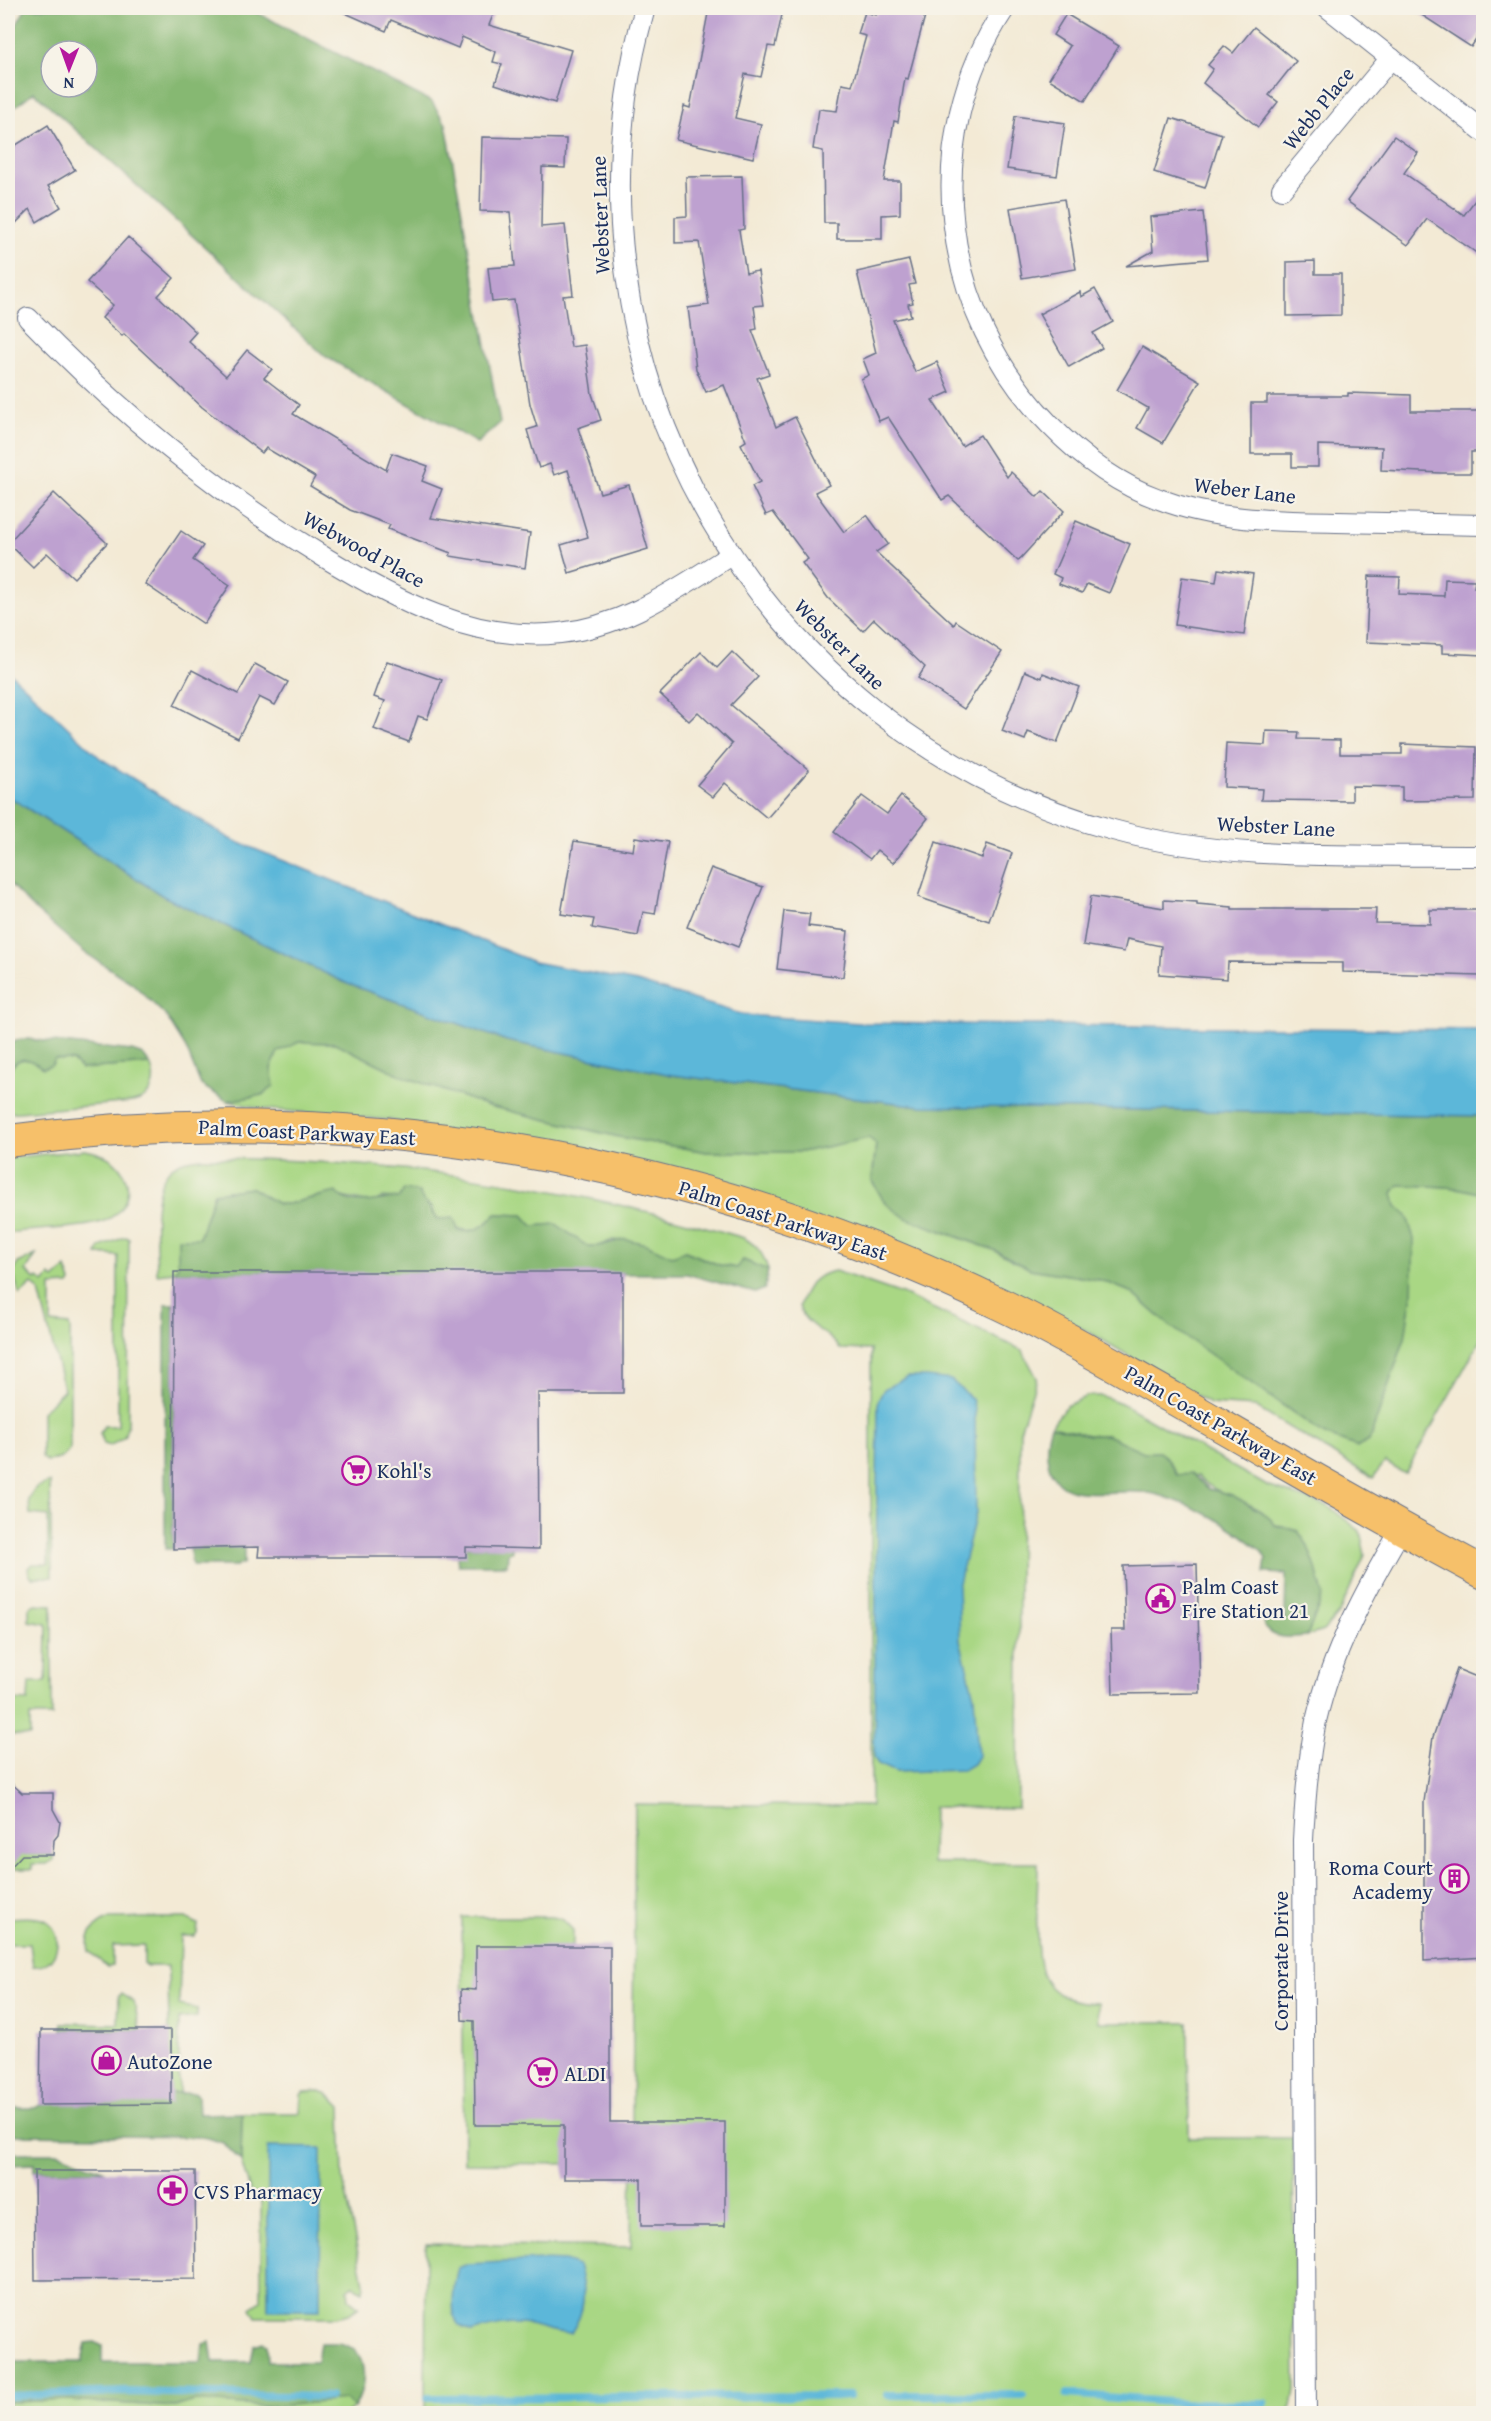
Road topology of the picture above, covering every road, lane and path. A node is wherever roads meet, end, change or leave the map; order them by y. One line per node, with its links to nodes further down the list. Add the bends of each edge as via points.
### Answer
1 (645, 8): 9 (street, Webster Lane, via 622,134 620,202 628,295 643,364 668,436)
2 (1005, 8): 8 (street, Weber Lane, via 982,47 963,96 953,147 951,203 957,258 972,308 995,356 1024,399 1061,437 1108,474 1134,489 1185,507 1276,521)
3 (1328, 8): 4 (street)
4 (1391, 58): 5 (street); 6 (street, Webb Place)
5 (1484, 132)
6 (1282, 189)
7 (28, 318): 9 (street, Webwood Place, via 118,406 238,502 353,574 452,621 517,634 584,630 637,613)
8 (1484, 525)
9 (731, 555): 10 (street, Webster Lane, via 793,635 869,707 956,765 1048,809 1114,831 1215,848)
10 (1484, 856)
11 (8, 1141): 12 (main road, Palm Coast Parkway East, via 146,1127 249,1126 378,1133 561,1159 721,1197 889,1255 998,1303 1105,1359)
12 (1402, 1528): 13 (main road, Palm Coast Parkway East); 14 (street, Corporate Drive, via 1361,1602 1328,1682 1317,1719 1305,1790)
13 (1484, 1573)
14 (1306, 2414)

